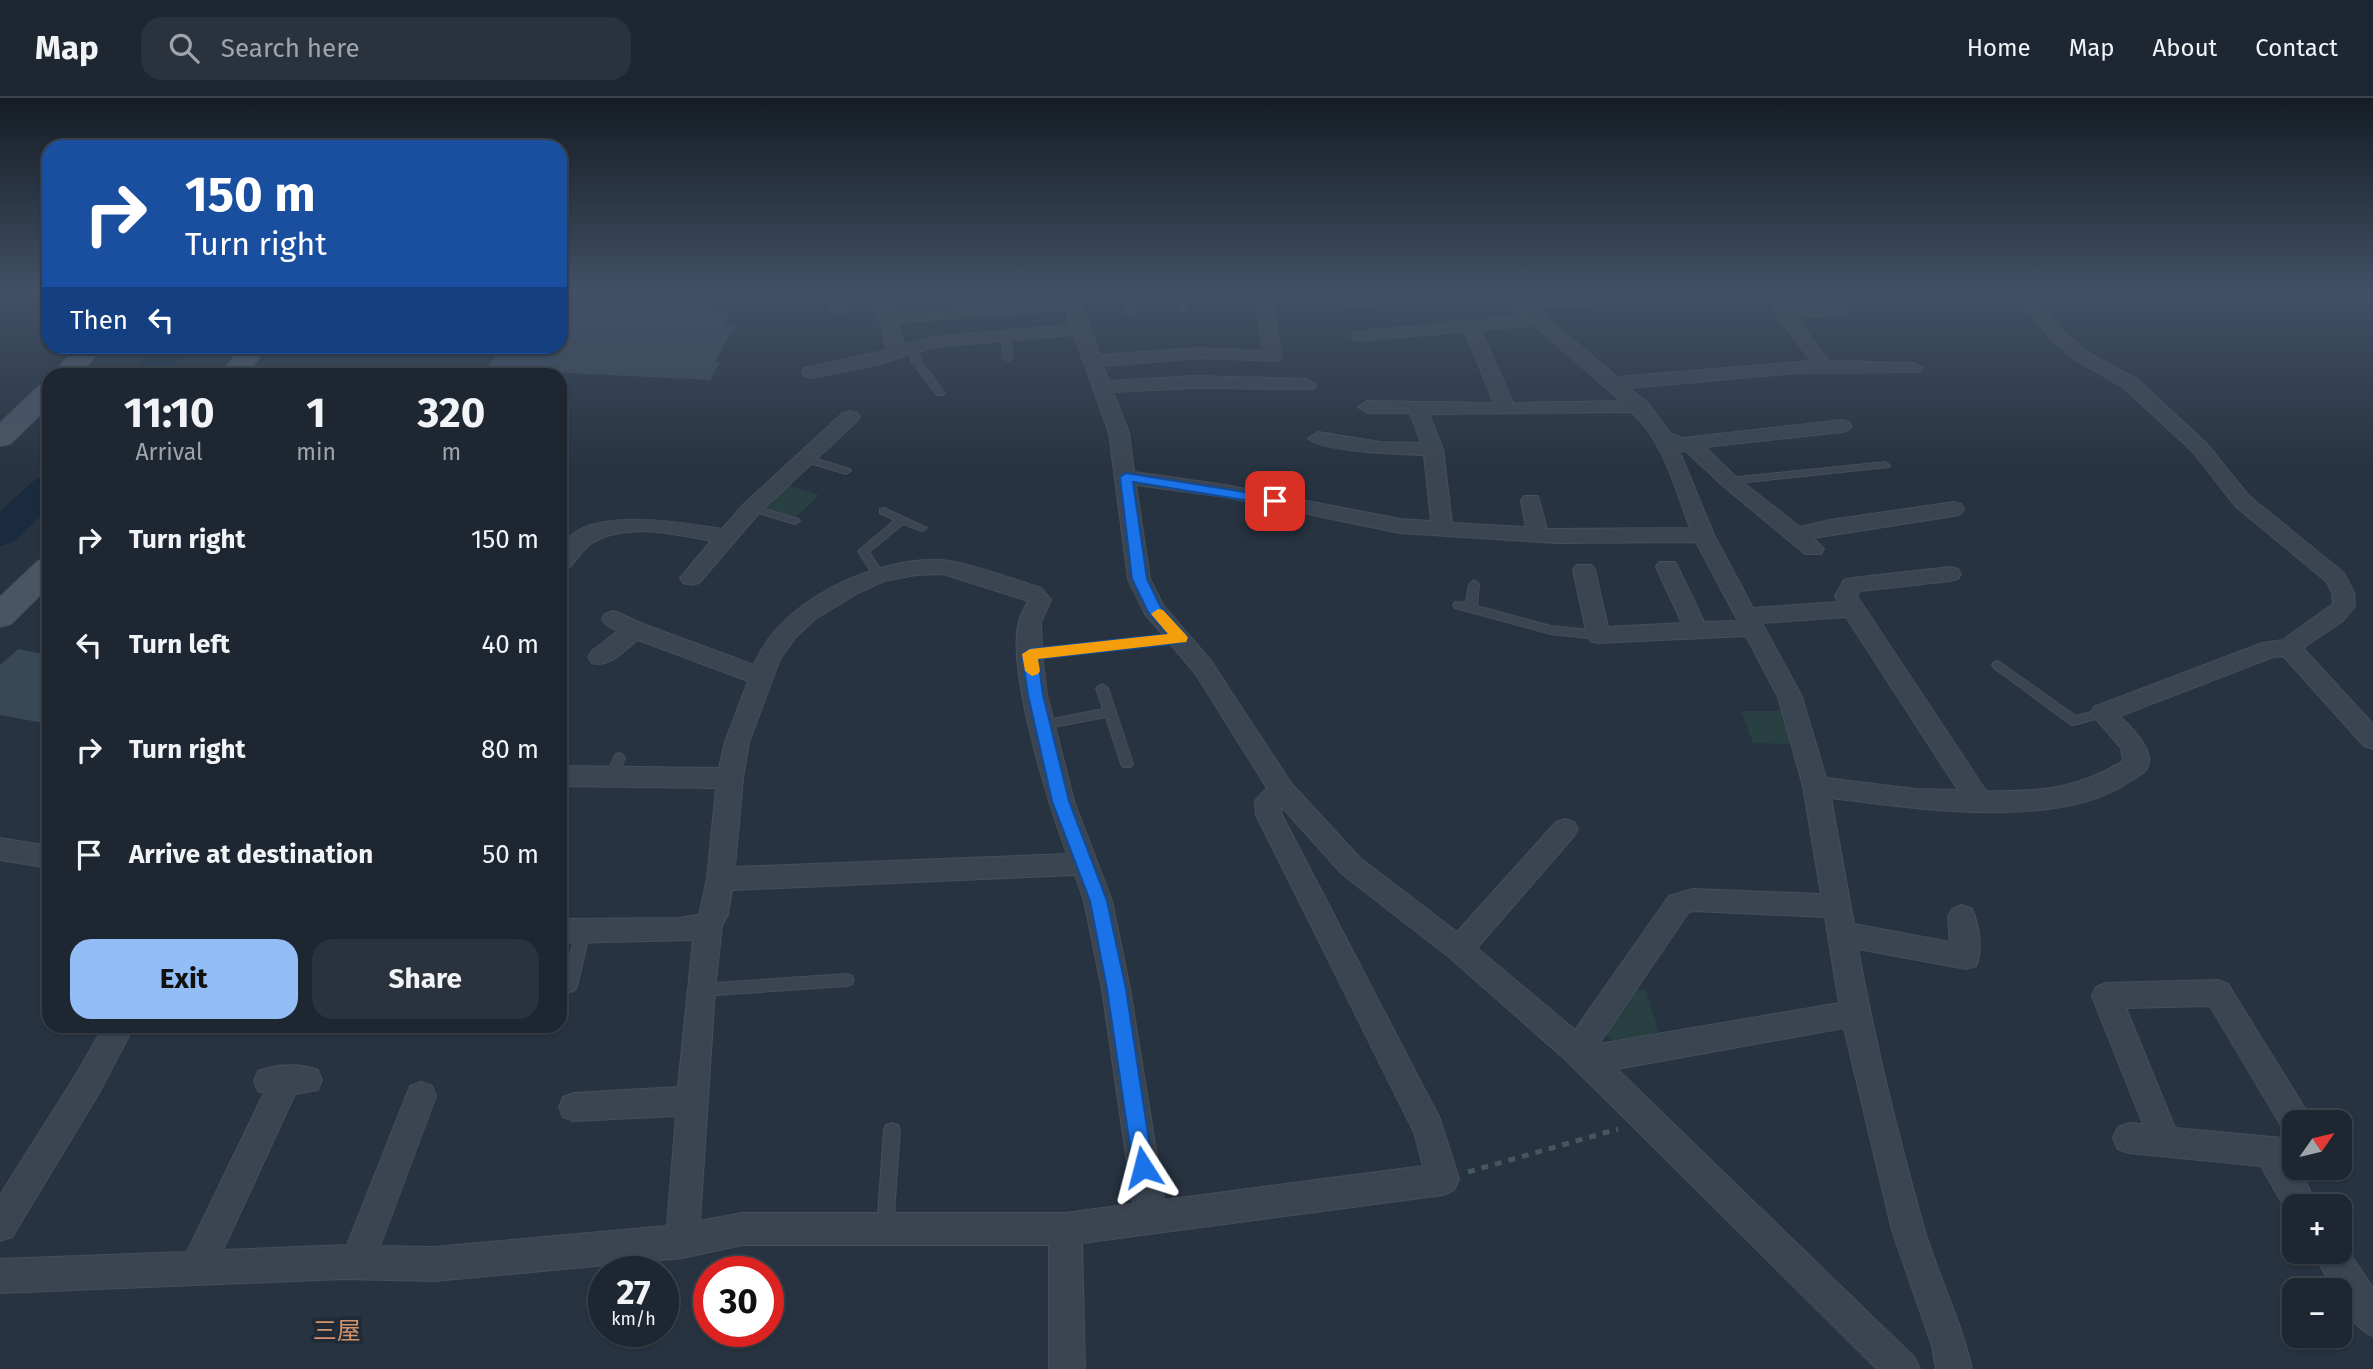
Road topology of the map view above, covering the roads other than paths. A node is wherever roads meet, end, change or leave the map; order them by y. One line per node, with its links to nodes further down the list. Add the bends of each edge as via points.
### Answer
1 (905, 350): 17 (street); 21 (lane)
2 (1007, 350): 11 (lane)
3 (1089, 350): 12 (street)
4 (1271, 350): 12 (street, via 1272,357 1200,353)
5 (1482, 350): 26 (street)
6 (1574, 350): 18 (street)
7 (1812, 350): 13 (street)
8 (2075, 350): 69 (street, via 2131,384 2200,448 2242,501 2336,578 2344,606)
9 (85, 354): 14 (street)
10 (249, 354): 15 (street)
11 (1008, 358)
12 (1093, 361): 20 (street)
13 (1824, 366): 16 (street); 18 (street)
14 (72, 368)
15 (238, 368)
16 (1914, 368)
17 (811, 372)
18 (1613, 383): 24 (street)
19 (1307, 386): 20 (street, via 1194,382)
20 (1102, 387): 36 (street, via 1119,433)
21 (940, 393)
22 (42, 398): 29 (street)
23 (1367, 407): 25 (street)
24 (1640, 407): 26 (street); 31 (street)
25 (1417, 408): 26 (street); 32 (street)
26 (1506, 409)
27 (850, 417): 33 (street)
28 (1842, 426): 31 (street, via 1774,427)
29 (0, 438)
30 (1318, 438): 32 (street, via 1380,448)
31 (1673, 441): 37 (street, via 1694,448); 47 (street)
32 (1433, 449): 45 (street)
33 (804, 458): 35 (lane); 39 (street)
34 (1885, 465): 37 (lane)
35 (846, 471)
36 (1126, 477): 45 (street, via 1225,491 1400,526); 68 (street, via 1139,579 1153,609)
37 (1729, 481): 48 (street)
38 (1531, 501): 46 (street)
39 (752, 508): 43 (lane); 49 (street)
40 (1954, 509): 48 (street)
41 (884, 511): 42 (lane)
42 (902, 519): 44 (lane); 56 (lane, via 863,551)
43 (795, 521)
44 (922, 528)
45 (1442, 528): 46 (street)
46 (1538, 535): 47 (street)
47 (1703, 535): 64 (street)
48 (1796, 535): 50 (street)
49 (727, 537): 51 (street, via 619,525 582,540); 57 (street)
50 (1813, 549)
51 (567, 557)
52 (1667, 567): 66 (street)
53 (1584, 570): 67 (street)
54 (1951, 574): 61 (street, via 1852,585 1846,596)
55 (42, 575): 62 (street)
56 (879, 575): 70 (street, via 944,568 1033,593 1040,600 1030,622); 73 (street, via 797,623 769,657)
57 (691, 578)
58 (1474, 584): 60 (lane)
59 (1459, 605): 60 (lane)
60 (1471, 609): 67 (lane, via 1550,630)
61 (1852, 609): 64 (street); 84 (street)
62 (0, 616)
63 (613, 619): 65 (street)
64 (1751, 622): 66 (street); 82 (street, via 1790,697)
65 (635, 630): 71 (street); 73 (street)
66 (1697, 631): 67 (street)
67 (1598, 635)
68 (1181, 638): 70 (lane); 83 (street)
69 (2288, 647): 76 (street, via 2270,649); 78 (street)
70 (1030, 654): 77 (street)
71 (600, 657)
72 (1997, 665): 76 (lane, via 2074,721)
73 (763, 677): 81 (street, via 737,742)
74 (1102, 688): 75 (lane)
75 (1110, 712): 77 (lane); 79 (lane)
76 (2103, 713): 84 (street, via 2133,745 2136,765 2107,783 2064,797)
77 (1044, 725): 88 (street, via 1061,801)
78 (2373, 740)
79 (1127, 764)
80 (567, 775): 81 (street, via 615,767)
81 (730, 778): 89 (street)
82 (1816, 786): 84 (street, via 1915,799); 90 (street)
83 (1282, 790): 95 (street, via 1351,866); 111 (street, via 1268,801 1269,815 1429,1129 1443,1179)
84 (1978, 799)
85 (1564, 829): 95 (street)
86 (0, 849): 87 (street)
87 (42, 856)
88 (1083, 864): 89 (street); 111 (street, via 1098,901 1116,989)
89 (720, 878): 92 (street)
90 (1836, 906): 94 (street); 101 (street, via 1693,900 1679,904)
91 (1962, 917): 94 (street, via 1966,957)
92 (708, 926): 93 (street); 98 (street)
93 (571, 931): 97 (lane)
94 (1843, 934): 99 (street)
95 (1459, 949): 101 (street)
96 (847, 980): 98 (lane)
97 (570, 986)
98 (701, 990): 104 (street)
99 (1856, 1013): 101 (street); 123 (street, via 1908,1230)
100 (115, 1033): 112 (street)
101 (1583, 1056): 122 (street)
102 (287, 1080): 118 (street)
103 (421, 1096): 116 (street)
104 (693, 1101): 105 (street); 115 (street)
105 (574, 1107)
106 (2289, 1110): 109 (street, via 2218,993 2106,996)
107 (892, 1130): 114 (lane)
108 (2129, 1138): 109 (street)
109 (2165, 1141): 110 (street)
110 (2282, 1154)
111 (1151, 1218): 113 (street)
112 (0, 1225)
113 (1065, 1229): 114 (street); 121 (street)
114 (885, 1230): 115 (street, via 742,1229)
115 (682, 1241): 116 (street, via 434,1264)
116 (358, 1262): 118 (street)
117 (2338, 1264): 120 (street)
118 (197, 1268): 119 (street)
119 (0, 1276)
120 (2373, 1318)
121 (1067, 1369)
122 (1902, 1369)
123 (1954, 1369)

